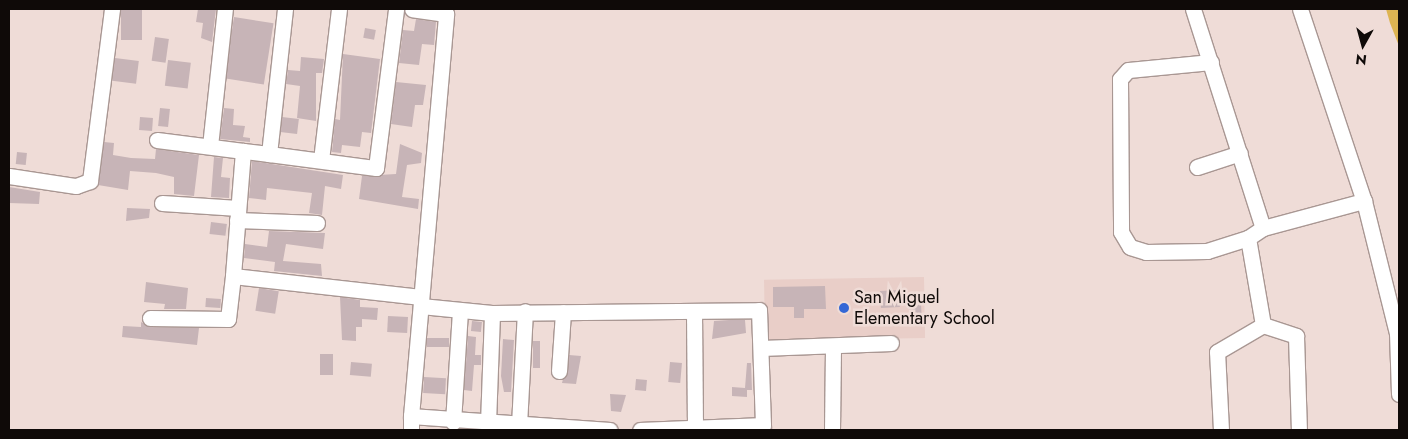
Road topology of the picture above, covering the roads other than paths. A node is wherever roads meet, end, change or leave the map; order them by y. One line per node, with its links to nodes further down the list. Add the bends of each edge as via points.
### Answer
1 (112, 9): 17 (street, via 90,181 76,186)
2 (225, 9): 11 (street)
3 (285, 9): 14 (street)
4 (339, 9): 15 (street)
5 (396, 9): 15 (street, via 379,166)
6 (412, 9): 25 (street, via 444,12)
7 (1193, 9): 9 (street)
8 (1300, 9): 18 (street)
9 (1211, 62): 13 (street); 23 (street, via 1128,70 1120,79 1121,232 1130,247 1146,252 1207,251)
10 (157, 140): 11 (street)
11 (210, 146): 12 (street)
12 (243, 151): 14 (street); 20 (street)
13 (1240, 153): 16 (street); 22 (street)
14 (269, 154): 15 (street)
15 (321, 160)
16 (1197, 167)
17 (9, 176)
18 (1364, 201): 22 (street); 37 (street, via 1397,333)
19 (162, 203): 20 (street)
20 (238, 214): 21 (street); 24 (street)
21 (317, 223)
22 (1263, 228): 23 (street)
23 (1248, 238): 32 (street)
24 (233, 276): 25 (street); 31 (street, via 228,319)
25 (421, 302): 27 (street); 39 (street)
26 (526, 311): 28 (street); 30 (street); 41 (street)
27 (460, 312): 30 (street); 38 (street)
28 (563, 312): 29 (street); 36 (street)
29 (694, 312): 35 (street, via 759,310); 42 (street)
30 (492, 313): 40 (street)
31 (150, 318)
32 (1263, 325): 47 (street, via 1217,352); 48 (street, via 1296,336)
33 (891, 343): 34 (street)
34 (833, 347): 35 (street); 46 (street)
35 (762, 348): 45 (street, via 763,426)
36 (559, 371)
37 (1399, 394)
38 (453, 422): 39 (street); 40 (street)
39 (411, 423)
40 (488, 423): 41 (street)
41 (519, 425): 43 (street)
42 (696, 429): 44 (street); 45 (street)
43 (610, 430)
44 (640, 430)
45 (714, 430)
46 (832, 430)
47 (1221, 430)
48 (1299, 430)

